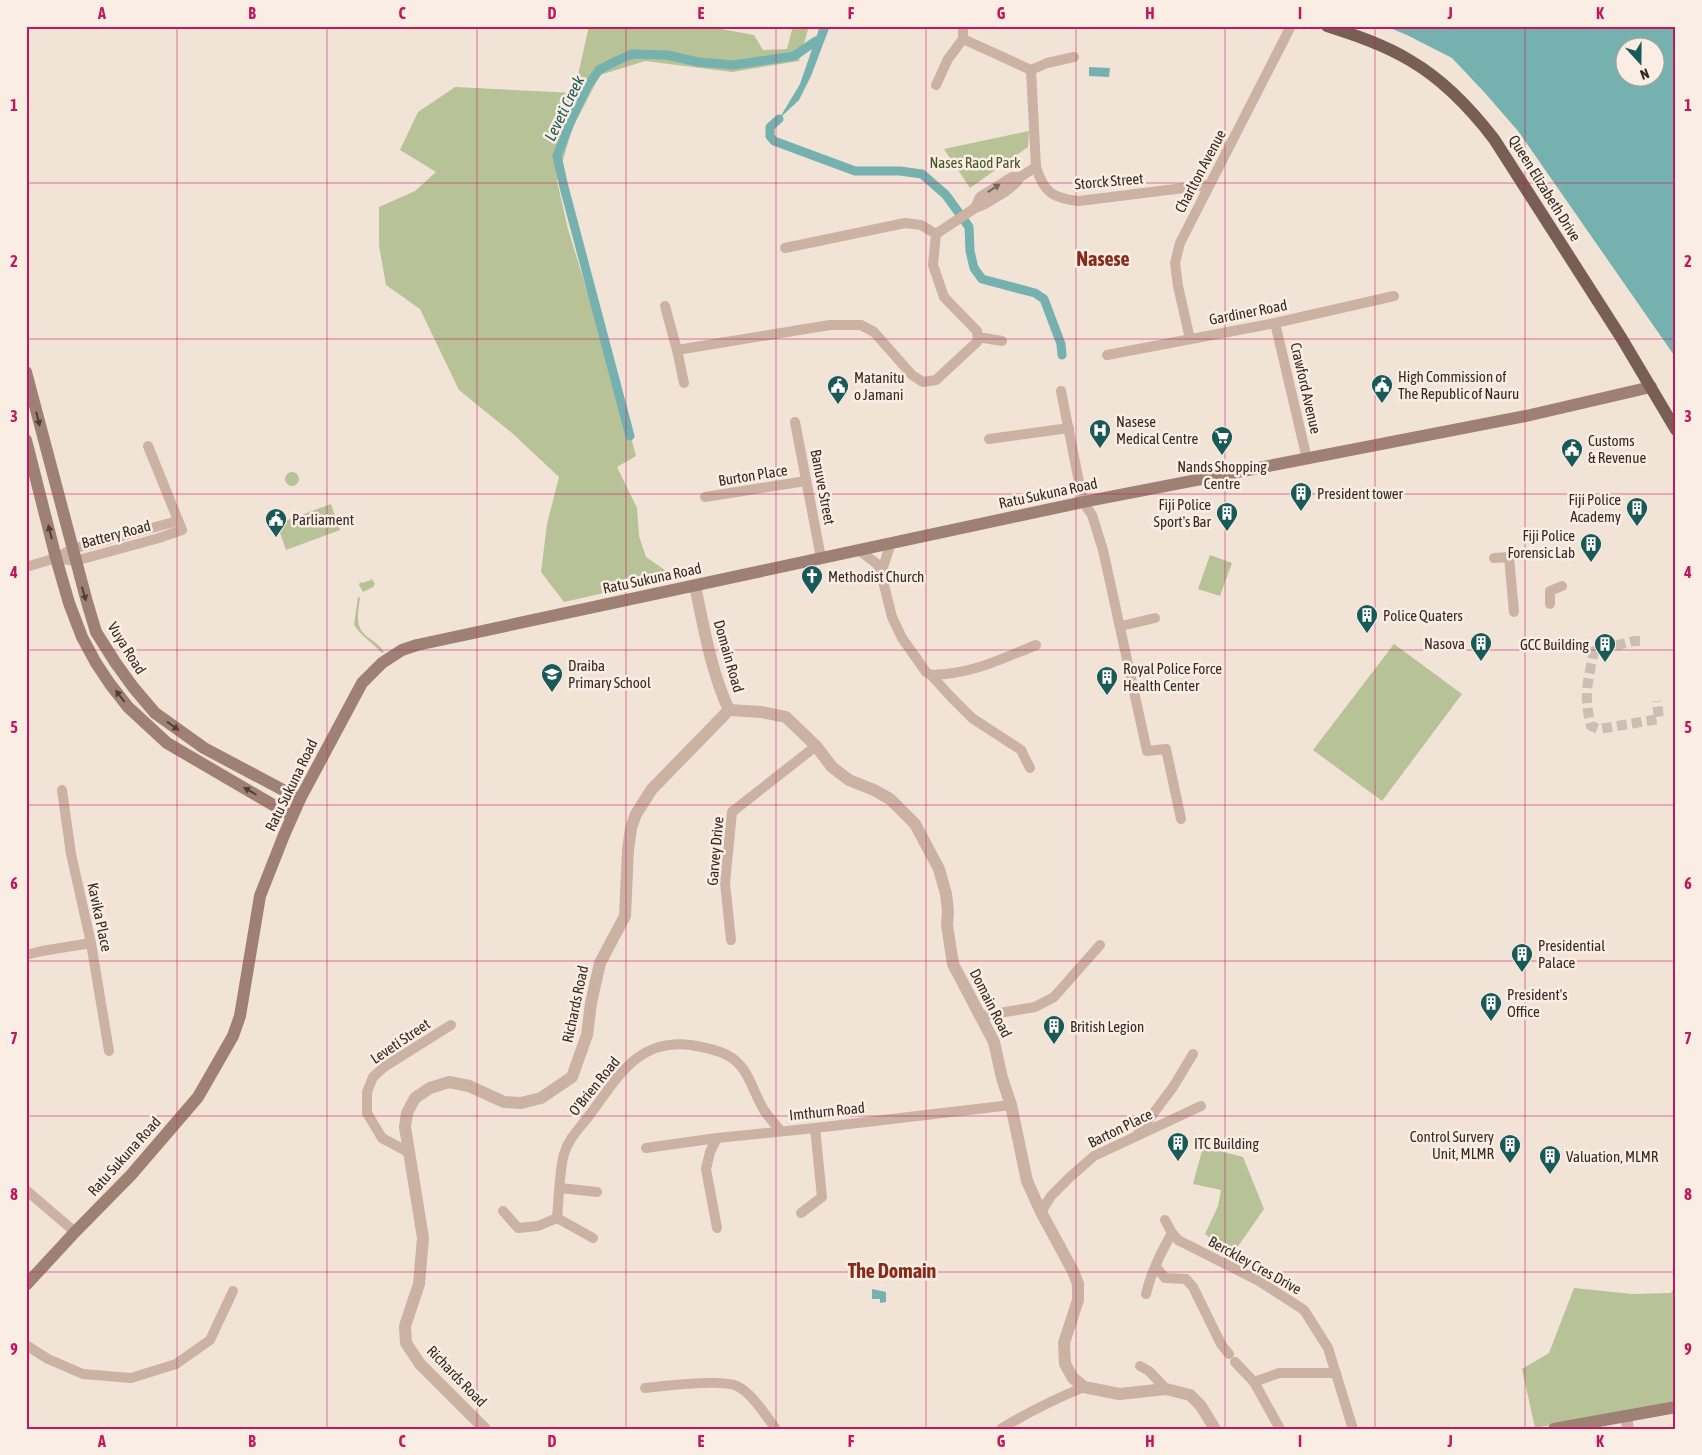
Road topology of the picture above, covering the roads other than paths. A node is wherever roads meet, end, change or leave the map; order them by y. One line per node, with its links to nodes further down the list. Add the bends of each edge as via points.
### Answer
1 (963, 26): 4 (street)
2 (1291, 26): 9 (street, Charlton Avenue)
3 (1326, 26): 22 (main road, Queen Elizabeth Drive, via 1357,36 1411,61 1452,92 1474,114 1494,139)
4 (963, 39): 6 (street); 7 (street, via 948,59)
5 (1074, 57): 6 (street)
6 (1031, 70): 8 (street, Storck Street)
7 (936, 85)
8 (1036, 167): 9 (street, Storck Street, via 1045,188 1063,199 1088,200); 10 (street, via 1020,177 1012,177 980,197 975,208)
9 (1208, 186): 16 (street, Charlton Avenue, via 1180,243 1175,262)
10 (936, 234): 11 (street, via 921,225 905,223); 15 (street, via 933,265 944,296 978,331)
11 (785, 248)
12 (1394, 296): 14 (street, Gardiner Road)
13 (665, 306): 18 (street)
14 (1276, 323): 16 (street, Gardiner Road); 30 (street, Crawford Avenue)
15 (978, 337): 17 (street); 18 (street, via 978,341 936,380 923,382 912,375 874,332 861,325 830,325)
16 (1190, 339): 19 (street, Gardiner Road)
17 (1002, 341)
18 (677, 350): 21 (street)
19 (1107, 355)
20 (26, 372): 36 (main road, Vuya Road, one-way to 36)
21 (684, 383)
22 (1651, 387): 26 (main road, Queen Elizabeth Drive); 30 (main road, Ratu Sukuna Road, via 1526,416)
23 (1061, 390): 25 (street)
24 (795, 422): 31 (street, Banuve Street)
25 (1069, 428): 27 (street); 33 (street)
26 (1676, 430)
27 (989, 439)
28 (26, 440): 37 (main road, one-way to 28)
29 (148, 446): 36 (street, Battery Road, via 180,525)
30 (1308, 459): 33 (main road, Ratu Sukuna Road)
31 (806, 481): 32 (street, Burton Place); 38 (street, Banuve Street)
32 (705, 498)
33 (1084, 502): 34 (main road, Ratu Sukuna Road); 47 (street, via 1092,515 1103,550)
34 (892, 543): 35 (main road, Ratu Sukuna Road); 41 (street)
35 (859, 550): 38 (main road, Ratu Sukuna Road); 41 (street, via 876,564)
36 (73, 555): 37 (street, Battery Road); 54 (main road, Vuya Road, one-way to 54, via 96,632 155,713 204,748)
37 (56, 558): 40 (street, Battery Road); 55 (main road, one-way to 37, via 167,743 128,707 96,663 82,637)
38 (822, 558): 42 (main road, Ratu Sukuna Road)
39 (1494, 558): 45 (street, via 1509,556)
40 (26, 567)
41 (881, 573): 49 (street, via 892,617 902,638)
42 (696, 586): 50 (street, Domain Road, via 719,689); 54 (main road, Ratu Sukuna Road, via 402,650 382,663 362,683)
43 (1562, 586): 44 (street, via 1550,590)
44 (1550, 604)
45 (1514, 612)
46 (1155, 618): 47 (street)
47 (1121, 626): 56 (street, via 1147,751 1166,749)
48 (1036, 645): 49 (street, via 977,669)
49 (931, 675): 52 (street, via 972,718 1021,750)
50 (730, 710): 51 (street, Domain Road, via 786,717); 72 (street, Richards Road, via 652,790 636,814 628,850 625,916 600,963 587,1035 572,1077 541,1098 522,1103 504,1102 469,1086 449,1082 430,1088 415,1098 407,1113 405,1127)
51 (816, 746): 57 (street, Garvey Drive, via 732,812 725,883); 61 (street, Domain Road, via 832,767 849,780 890,799 919,830 939,869 946,894 953,964)
52 (1030, 768)
53 (62, 790): 58 (street, Kavika Place, via 71,854)
54 (300, 799): 55 (main road, Ratu Sukuna Road)
55 (292, 816): 82 (main road, Ratu Sukuna Road, via 260,896 240,1016 233,1036 198,1097 131,1175)
56 (1181, 819)
57 (731, 940)
58 (90, 943): 60 (street); 63 (street, Kavika Place)
59 (1100, 945): 61 (street, via 1054,997 1035,1007)
60 (26, 955)
61 (981, 1016): 65 (street, Domain Road, via 994,1042)
62 (450, 1025): 72 (street, Leveti Street, via 384,1066 373,1077 367,1092 367,1113 382,1138)
63 (109, 1051)
64 (1193, 1054): 69 (street)
65 (1011, 1105): 67 (street, Imthurn Road); 77 (street, Domain Road, via 1027,1181)
66 (1201, 1106): 69 (street, Barton Place)
67 (815, 1128): 68 (street, Imthurn Road); 78 (street, via 822,1197)
68 (781, 1131): 70 (street, Imthurn Road); 73 (street, O'Brien Road, via 765,1112 743,1067 728,1055 707,1048 665,1045 630,1063 570,1138 564,1155)
69 (1138, 1135): 77 (street, Barton Place, via 1094,1156 1051,1196)
70 (717, 1138): 71 (street, Imthurn Road); 81 (street, via 706,1169)
71 (646, 1148)
72 (410, 1153): 98 (street, Richards Road, via 423,1238 420,1284 405,1326 406,1342 420,1364)
73 (560, 1188): 75 (street); 79 (street, O'Brien Road)
74 (26, 1190): 82 (street)
75 (597, 1192)
76 (503, 1211): 79 (street, via 518,1228 538,1226)
77 (1041, 1212): 93 (street, Domain Road, via 1078,1284 1078,1300 1064,1343 1065,1364 1073,1378)
78 (802, 1213)
79 (557, 1218): 84 (street)
80 (1166, 1220): 83 (street, Berckley Cres Drive)
81 (717, 1228)
82 (75, 1232): 86 (main road, Ratu Sukuna Road)
83 (1172, 1233): 85 (street); 91 (street, Berckley Cres Drive, via 1178,1240 1258,1281 1304,1310 1328,1348)
84 (593, 1238)
85 (1156, 1267): 88 (street); 92 (street, via 1165,1278 1186,1280 1193,1287 1221,1344)
86 (26, 1285)
87 (233, 1291): 89 (street, via 210,1340 176,1364 131,1378 83,1374 48,1359)
88 (1146, 1294)
89 (26, 1345)
90 (1140, 1366): 95 (street)
91 (1336, 1373): 92 (street, via 1279,1372); 103 (street, Berckley Cres Drive)
92 (1254, 1382): 102 (street)
93 (1084, 1387): 95 (street, via 1119,1394); 100 (street, via 1026,1413)
94 (645, 1388): 99 (street, via 731,1384 749,1397)
95 (1166, 1389): 101 (street, via 1190,1394)
96 (1676, 1407): 97 (main road)
97 (1627, 1422): 104 (main road)
98 (485, 1429)
99 (776, 1429)
100 (1001, 1429)
101 (1215, 1429)
102 (1280, 1429)
103 (1353, 1429)
104 (1554, 1429)

